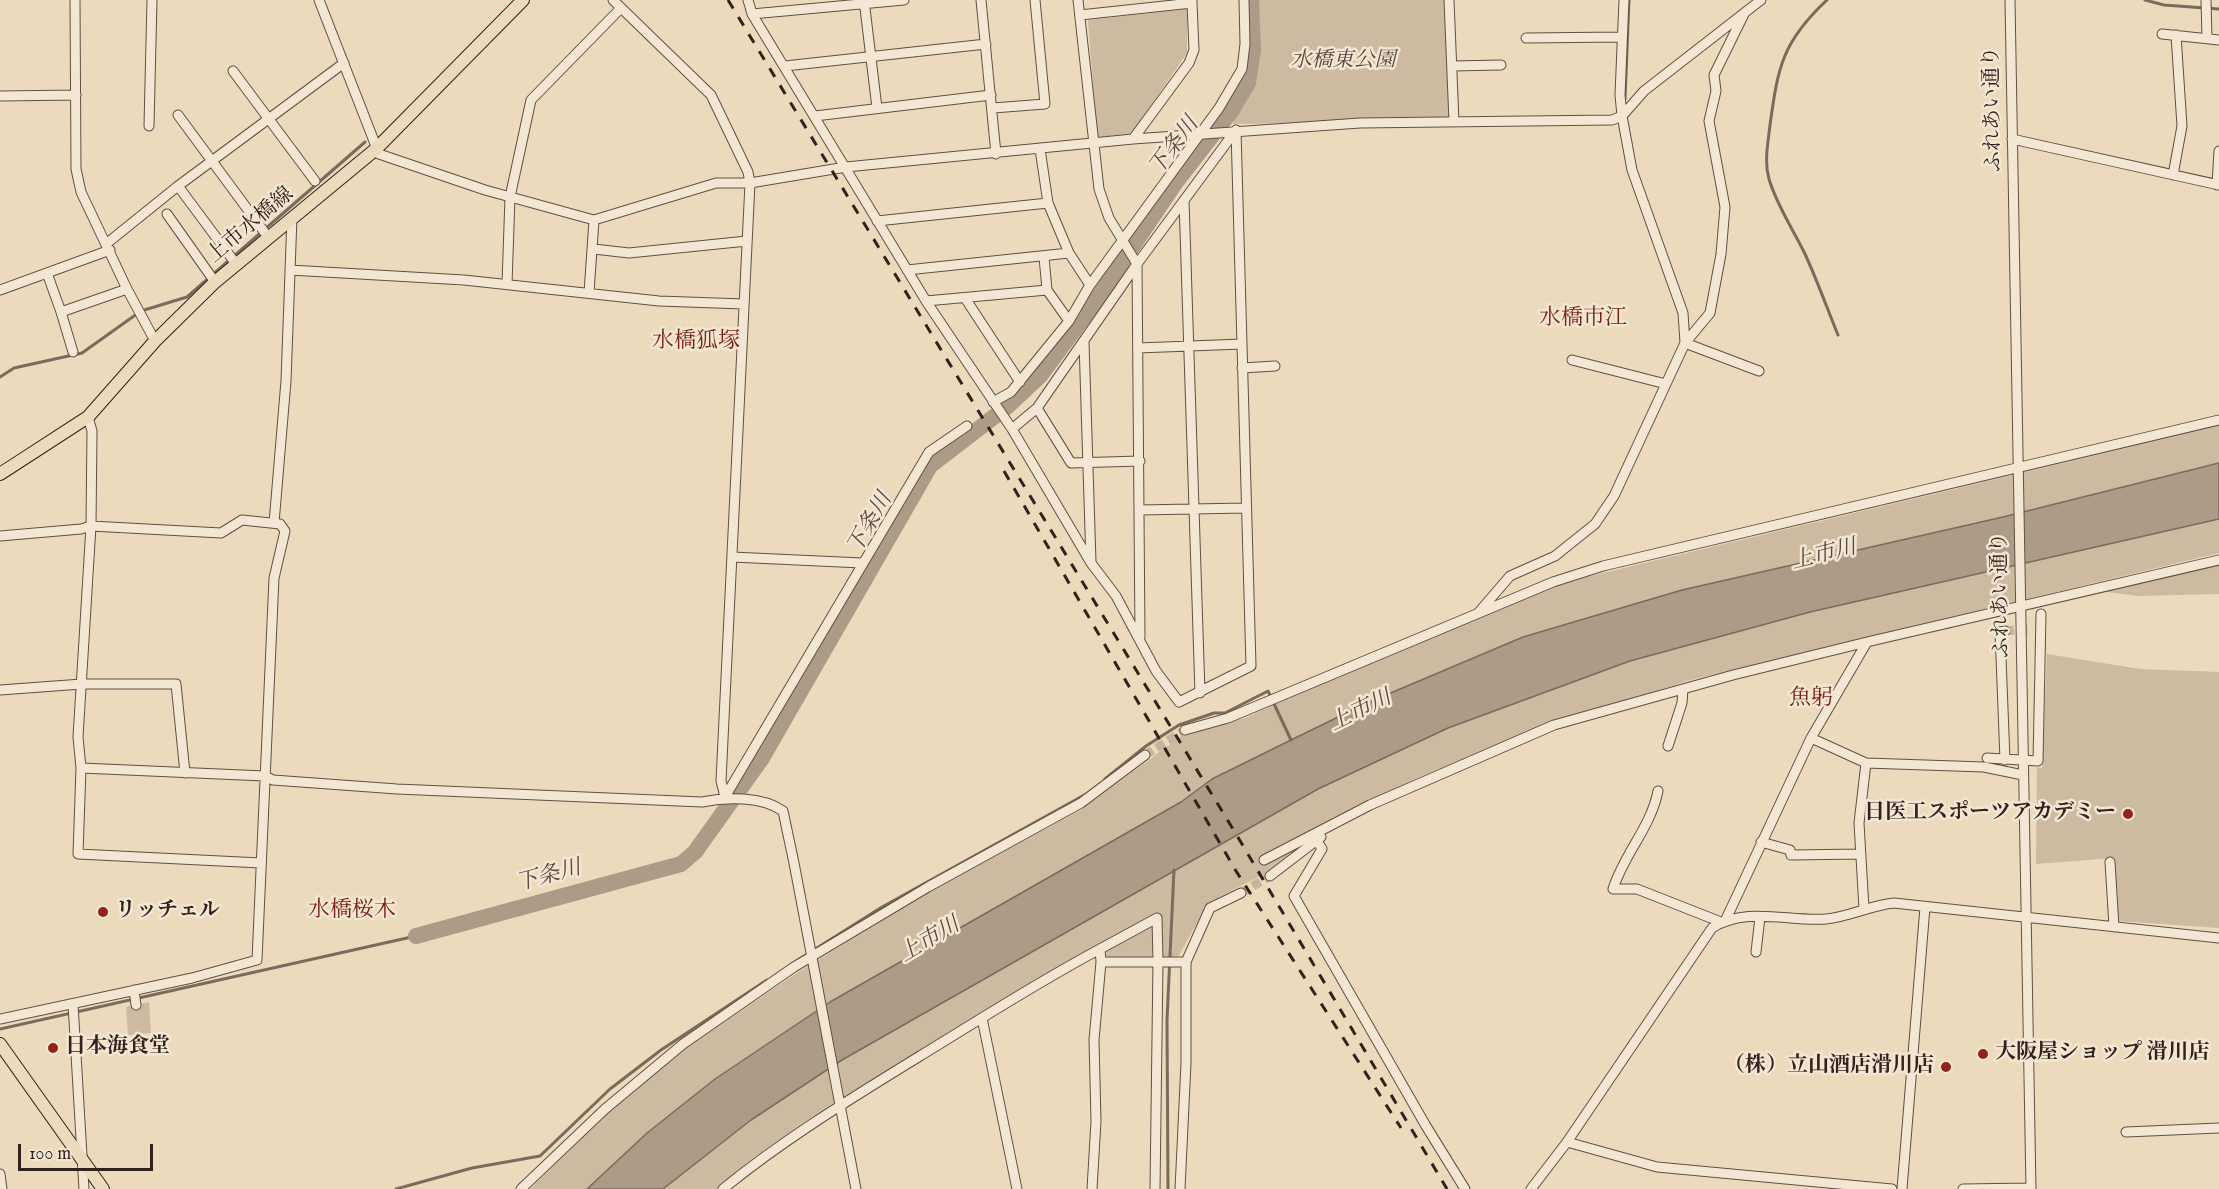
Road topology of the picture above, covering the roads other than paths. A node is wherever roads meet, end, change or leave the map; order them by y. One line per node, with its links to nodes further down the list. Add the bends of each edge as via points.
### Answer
1 (75, 0): 37 (street)
2 (152, 0): 47 (street)
3 (319, 0): 32 (street)
4 (523, 0): 53 (main road, 上市水橋線)
5 (613, 0): 20 (street)
6 (748, 0): 22 (street)
7 (904, 0): 17 (street)
8 (981, 0): 30 (street)
9 (1035, 0): 41 (street, via 1045,104)
10 (1078, 0): 23 (street)
11 (1244, 0): 49 (street, via 1242,69)
12 (1449, 0): 35 (street)
13 (1624, 0): 26 (street)
14 (1761, 0): 21 (street)
15 (2010, 0): 51 (street, ふれあい通り)
16 (2206, 0): 28 (street)
17 (865, 2): 22 (street); 31 (street)
18 (1192, 2): 19 (street); 50 (street, via 1194,50 1189,63)
19 (1136, 4): 23 (street)
20 (621, 8): 61 (street, via 711,94); 64 (street, via 531,100)
21 (1745, 12): 44 (street, via 1644,91); 98 (street, via 1714,75 1716,92 1709,121 1725,207 1721,254 1710,313)
22 (752, 14): 34 (street)
23 (1080, 15): 52 (street)
24 (2162, 34): 25 (street)
25 (2176, 35): 28 (street); 59 (street, via 2182,126)
26 (1622, 37): 27 (street); 44 (street)
27 (1526, 38)
28 (2207, 38): 29 (street)
29 (2219, 40)
30 (986, 44): 31 (street); 38 (street)
31 (871, 56): 34 (street); 40 (street)
32 (344, 63): 45 (street); 53 (street)
33 (1500, 65): 35 (street)
34 (785, 66): 43 (street)
35 (1452, 66): 46 (street)
36 (233, 71): 45 (street)
37 (76, 95): 39 (street); 74 (street, via 78,180)
38 (991, 95): 40 (street); 41 (street)
39 (0, 96)
40 (877, 108): 43 (street)
41 (993, 108): 56 (street)
42 (178, 115): 57 (street)
43 (814, 116): 58 (street)
44 (1622, 116): 46 (street, via 1612,120); 98 (street, via 1632,170 1683,313)
45 (268, 121): 57 (street); 60 (street)
46 (1454, 122): 48 (street)
47 (149, 126)
48 (1232, 130): 49 (street); 65 (street); 97 (street)
49 (1204, 133): 50 (street); 73 (street)
50 (1133, 139): 52 (street)
51 (2012, 139): 59 (street); 116 (street, ふれあい通り)
52 (1092, 143): 54 (street); 73 (street, via 1099,189 1109,218)
53 (376, 149): 64 (street, via 415,168); 68 (main road, 上市水橋線)
54 (1040, 149): 56 (street); 66 (street)
55 (2219, 152): 62 (street)
56 (996, 154): 58 (street)
57 (211, 162): 63 (street); 71 (street)
58 (846, 167): 61 (street); 70 (street)
59 (2173, 175): 62 (street)
60 (315, 181)
61 (750, 183): 69 (street, via 704,185); 72 (street)
62 (2218, 185)
63 (178, 186): 74 (street); 79 (street)
64 (510, 197): 69 (street); 84 (street)
65 (1184, 200): 78 (street); 99 (street)
66 (1048, 203): 70 (street); 76 (street)
67 (167, 214): 83 (street)
68 (292, 217): 71 (main road, 上市水橋線); 80 (street)
69 (594, 220): 75 (street)
70 (877, 221): 81 (street)
71 (268, 237): 79 (main road, 上市水橋線)
72 (747, 241): 75 (street, via 629,253); 92 (street)
73 (1125, 241): 78 (street); 85 (street)
74 (108, 247): 82 (street); 86 (street)
75 (594, 249): 89 (street)
76 (1069, 253): 77 (street); 85 (street)
77 (1044, 257): 81 (street); 88 (street)
78 (1135, 262): 96 (street); 100 (street)
79 (236, 264): 83 (main road, 上市水橋線)
80 (290, 270): 84 (street, via 464,279); 121 (street, via 286,381)
81 (907, 270): 91 (street)
82 (47, 273): 87 (street); 93 (street)
83 (215, 282): 95 (main road, 上市水橋線)
84 (507, 285): 89 (street)
85 (1090, 285): 94 (street)
86 (127, 289): 93 (street); 95 (street)
87 (0, 290)
88 (1047, 290): 90 (street); 94 (street)
89 (589, 293): 92 (street, via 659,301)
90 (965, 298): 91 (street); 106 (street)
91 (926, 302): 108 (street)
92 (744, 304): 124 (street)
93 (62, 312): 101 (street)
94 (1069, 321): 106 (street)
95 (156, 341): 110 (main road, 上市水橋線)
96 (1084, 342): 109 (street); 115 (street)
97 (1242, 344): 99 (street); 104 (street)
98 (1685, 344): 105 (street); 107 (street)
99 (1189, 346): 100 (street); 119 (street)
100 (1138, 348): 114 (street)
101 (73, 352)
102 (1572, 360): 107 (street)
103 (1275, 366): 104 (street)
104 (1242, 368): 118 (street)
105 (1759, 371)
106 (1020, 382): 108 (street)
107 (1665, 384): 129 (street, via 1614,496 1595,524 1555,556 1510,576)
108 (995, 405): 113 (street)
109 (1037, 408): 113 (street); 115 (street, via 1071,463)
110 (88, 417): 117 (main road, 上市水橋線); 122 (street, via 92,431)
111 (2219, 420): 116 (street)
112 (967, 426): 126 (street, via 929,452)
113 (1010, 427): 127 (street)
114 (1140, 461): 115 (street); 120 (street)
115 (1088, 462): 127 (street)
116 (2018, 472): 128 (street, ふれあい通り); 129 (street, via 1604,566)
117 (0, 474)
118 (1245, 508): 119 (street); 137 (street, via 1251,666)
119 (1195, 509): 120 (street); 137 (street)
120 (1140, 510): 132 (street)
121 (274, 523): 122 (street, via 242,520 221,533); 149 (street, via 285,531 274,578)
122 (91, 526): 123 (street); 134 (street)
123 (0, 536)
124 (732, 557): 126 (street); 151 (street, via 721,781)
125 (2219, 560): 128 (street)
126 (862, 563): 151 (street)
127 (1091, 563): 132 (street, via 1116,596)
128 (2021, 601): 133 (street); 144 (street, ふれあい通り)
129 (1477, 613): 138 (street, via 1228,718)
130 (2041, 615): 144 (street, via 2036,628 2038,761)
131 (2005, 631): 143 (street, via 2000,632)
132 (1140, 639): 137 (street, via 1156,671 1179,702)
133 (1867, 642): 135 (street); 139 (street)
134 (82, 684): 136 (street); 146 (street, via 78,737); 147 (street, via 176,684)
135 (1683, 688): 140 (street); 152 (street, via 1554,725)
136 (0, 690)
137 (1200, 693)
138 (1185, 730)
139 (1811, 738): 145 (street); 154 (street)
140 (1668, 746)
141 (1145, 755): 170 (street, via 1081,803 928,887)
142 (1986, 758): 143 (street)
143 (2005, 760): 144 (street)
144 (2023, 761): 148 (street, ふれあい通り)
145 (1866, 763): 148 (street, via 1984,767); 155 (street, via 1859,823)
146 (81, 768): 147 (street); 158 (street, via 78,854)
147 (185, 773): 149 (street)
148 (2023, 775): 164 (street, ふれあい通り)
149 (265, 776): 151 (street, via 273,780 397,789 702,802); 158 (street)
150 (1658, 791): 165 (street, via 1654,811 1613,889 1637,890)
151 (724, 797): 170 (street, via 774,805 783,811)
152 (1333, 824): 153 (street); 156 (street)
153 (1317, 841): 159 (street); 197 (street, via 1322,849 1294,896)
154 (1761, 842): 155 (street, via 1790,850 1791,855); 165 (street)
155 (1861, 854): 162 (street)
156 (1264, 860)
157 (2110, 862): 166 (street)
158 (261, 863): 174 (street, via 257,960)
159 (1270, 876)
160 (1241, 893): 173 (street, via 1210,908)
161 (1924, 907): 162 (street, via 1894,903); 164 (street); 200 (street)
162 (1864, 909): 163 (street, via 1827,919)
163 (1760, 917): 165 (street); 169 (street)
164 (2026, 919): 166 (street); 186 (street, ふれあい通り)
165 (1724, 921): 183 (street, via 1713,928)
166 (2114, 927): 167 (street)
167 (2219, 938)
168 (1100, 949): 171 (street); 172 (street, via 1156,918); 177 (street)
169 (1756, 952)
170 (812, 957): 180 (street); 190 (street, via 683,1044 605,1109)
171 (1101, 962): 172 (street); 194 (street, via 1094,1040 1096,1121)
172 (1158, 962): 173 (street); 195 (street)
173 (1186, 962): 196 (street)
174 (134, 990): 175 (street); 176 (street)
175 (73, 1005): 178 (street); 184 (street)
176 (136, 1005)
177 (982, 1018): 180 (street); 193 (street)
178 (0, 1019)
179 (0, 1044): 184 (main road)
180 (839, 1103): 191 (street, via 770,1150); 192 (street)
181 (2219, 1128): 182 (street)
182 (2126, 1132)
183 (1567, 1142): 198 (street); 199 (street, via 1657,1167)
184 (83, 1160): 188 (street); 189 (main road)
185 (0, 1174): 187 (street)
186 (2031, 1188): 201 (street)
187 (2, 1189)
188 (84, 1189)
189 (103, 1189)
190 (521, 1189)
191 (723, 1189)
192 (856, 1189)
193 (1017, 1189)
194 (1092, 1189)
195 (1155, 1189)
196 (1180, 1189)
197 (1465, 1189)
198 (1531, 1189)
199 (1892, 1189)
200 (1902, 1189)
201 (1963, 1189)

